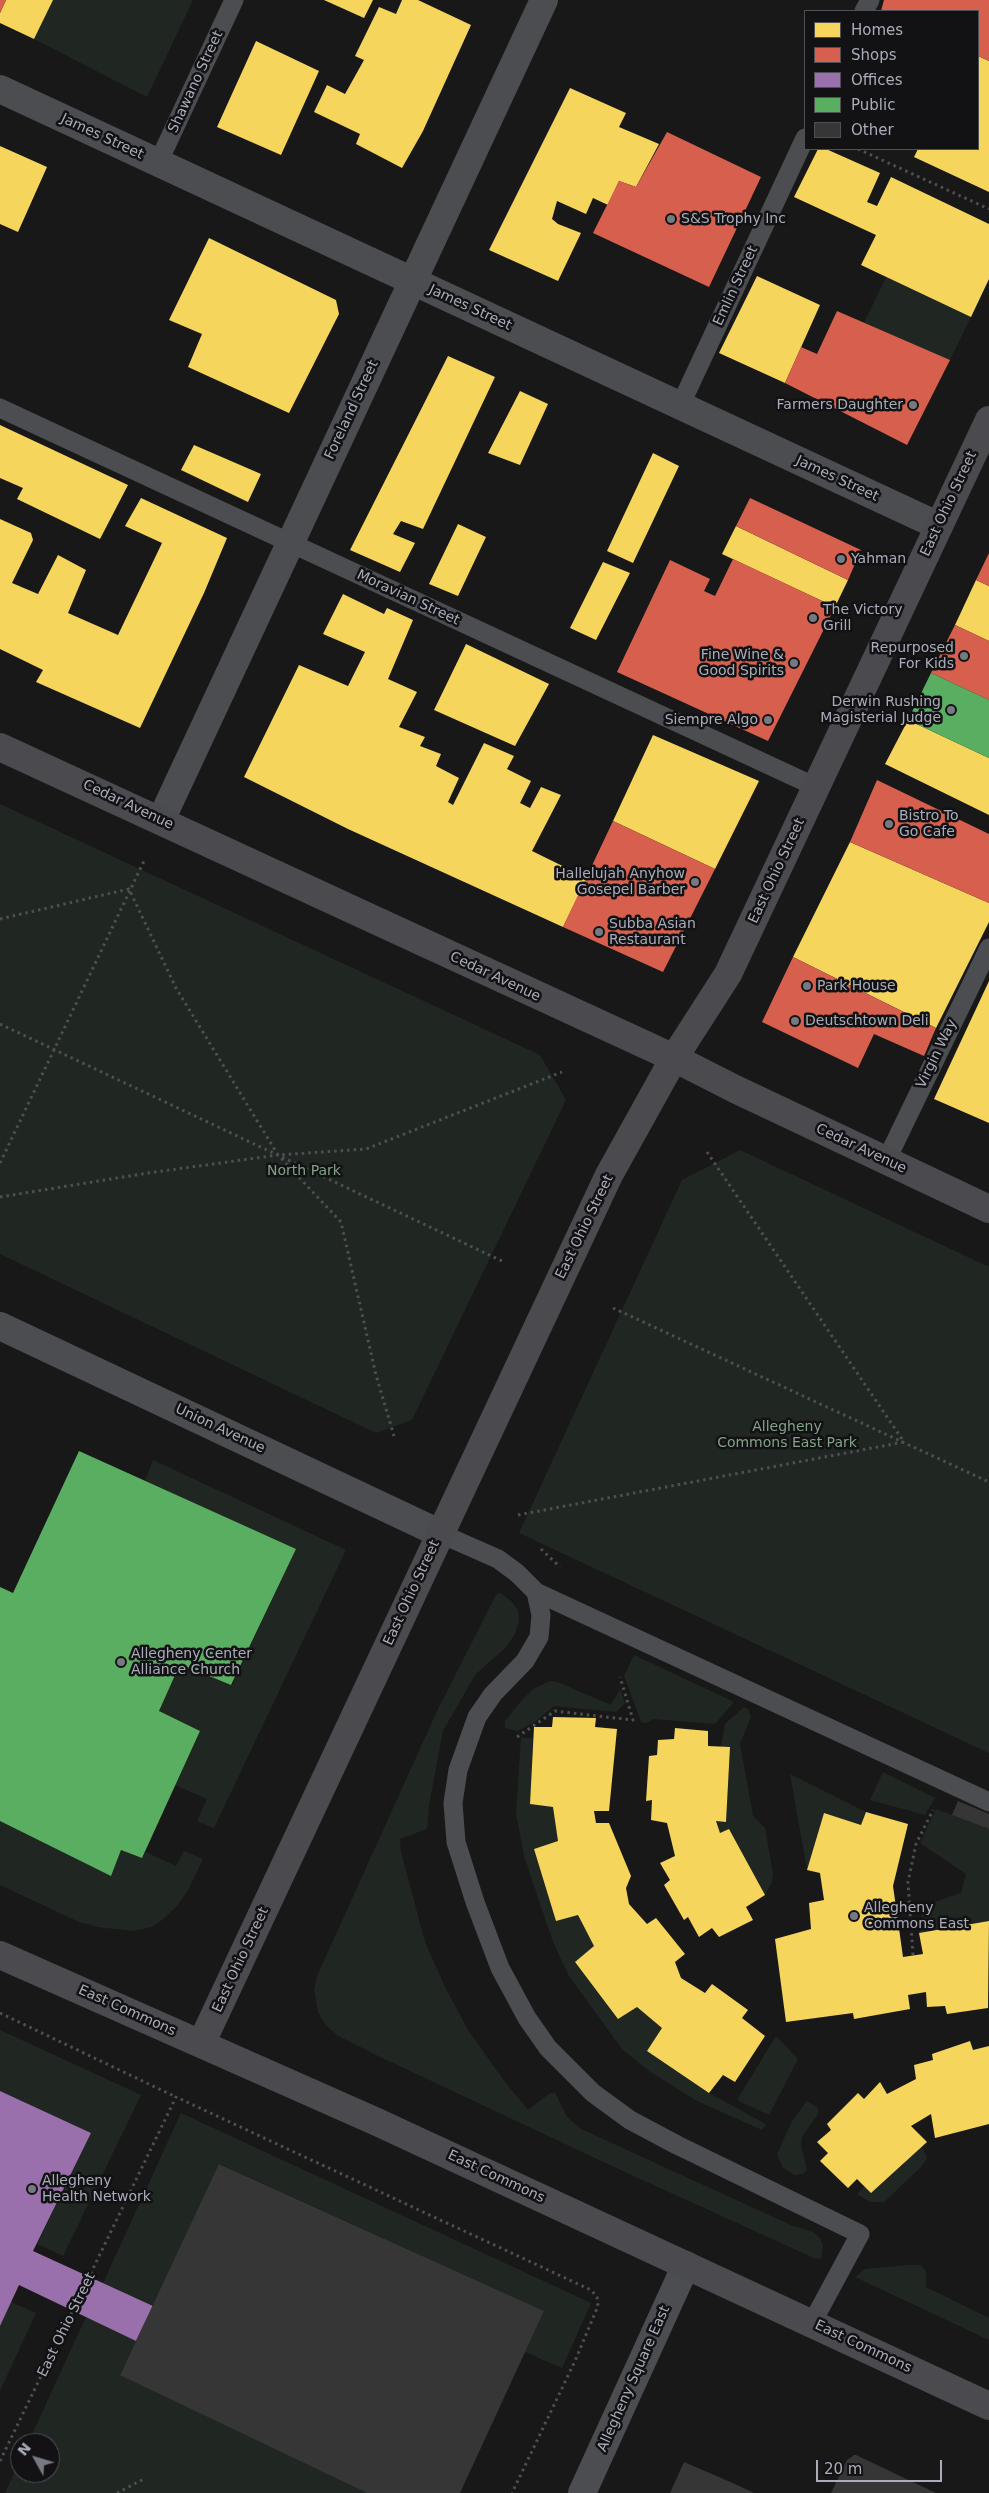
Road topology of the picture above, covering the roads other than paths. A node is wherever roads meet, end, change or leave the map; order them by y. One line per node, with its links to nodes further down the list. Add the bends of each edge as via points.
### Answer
1 (234, 0): 5 (lane, Shawano Street)
2 (544, 0): 6 (street, Foreland Street)
3 (0, 89): 5 (street, James Street)
4 (804, 140): 7 (lane, Emlin Street)
5 (158, 164): 6 (street, James Street)
6 (412, 282): 7 (street, James Street); 11 (street, Foreland Street)
7 (680, 406): 10 (street, James Street)
8 (0, 408): 11 (lane, Moravian Street)
9 (989, 420): 10 (main road, East Ohio Street)
10 (939, 526): 13 (main road, East Ohio Street)
11 (291, 543): 13 (lane, Moravian Street); 14 (street, Foreland Street)
12 (0, 746): 14 (main road, Cedar Avenue)
13 (816, 787): 16 (main road, East Ohio Street, via 728,974)
14 (161, 820): 16 (main road, Cedar Avenue)
15 (989, 948): 17 (lane, Virgin Way)
16 (674, 1058): 17 (main road, Cedar Avenue); 20 (main road, East Ohio Street, via 609,1175)
17 (886, 1161): 18 (main road, Cedar Avenue)
18 (989, 1209)
19 (0, 1326): 20 (street, Union Avenue)
20 (439, 1533): 21 (lane, via 498,1559); 24 (main road, East Ohio Street)
21 (536, 1592): 22 (lane); 26 (lane, via 541,1615 539,1637 525,1661 477,1716 458,1770 453,1803 456,1842 475,1902 500,1968 527,2018 548,2048 593,2094 630,2120 677,2145 860,2234)
22 (989, 1802)
23 (0, 1955): 24 (main road, East Commons)
24 (201, 2044): 25 (main road, East Commons)
25 (686, 2265): 26 (main road, East Commons); 28 (street, Allegheny Square East)
26 (812, 2323): 27 (main road, East Commons)
27 (989, 2406)
28 (582, 2493)

